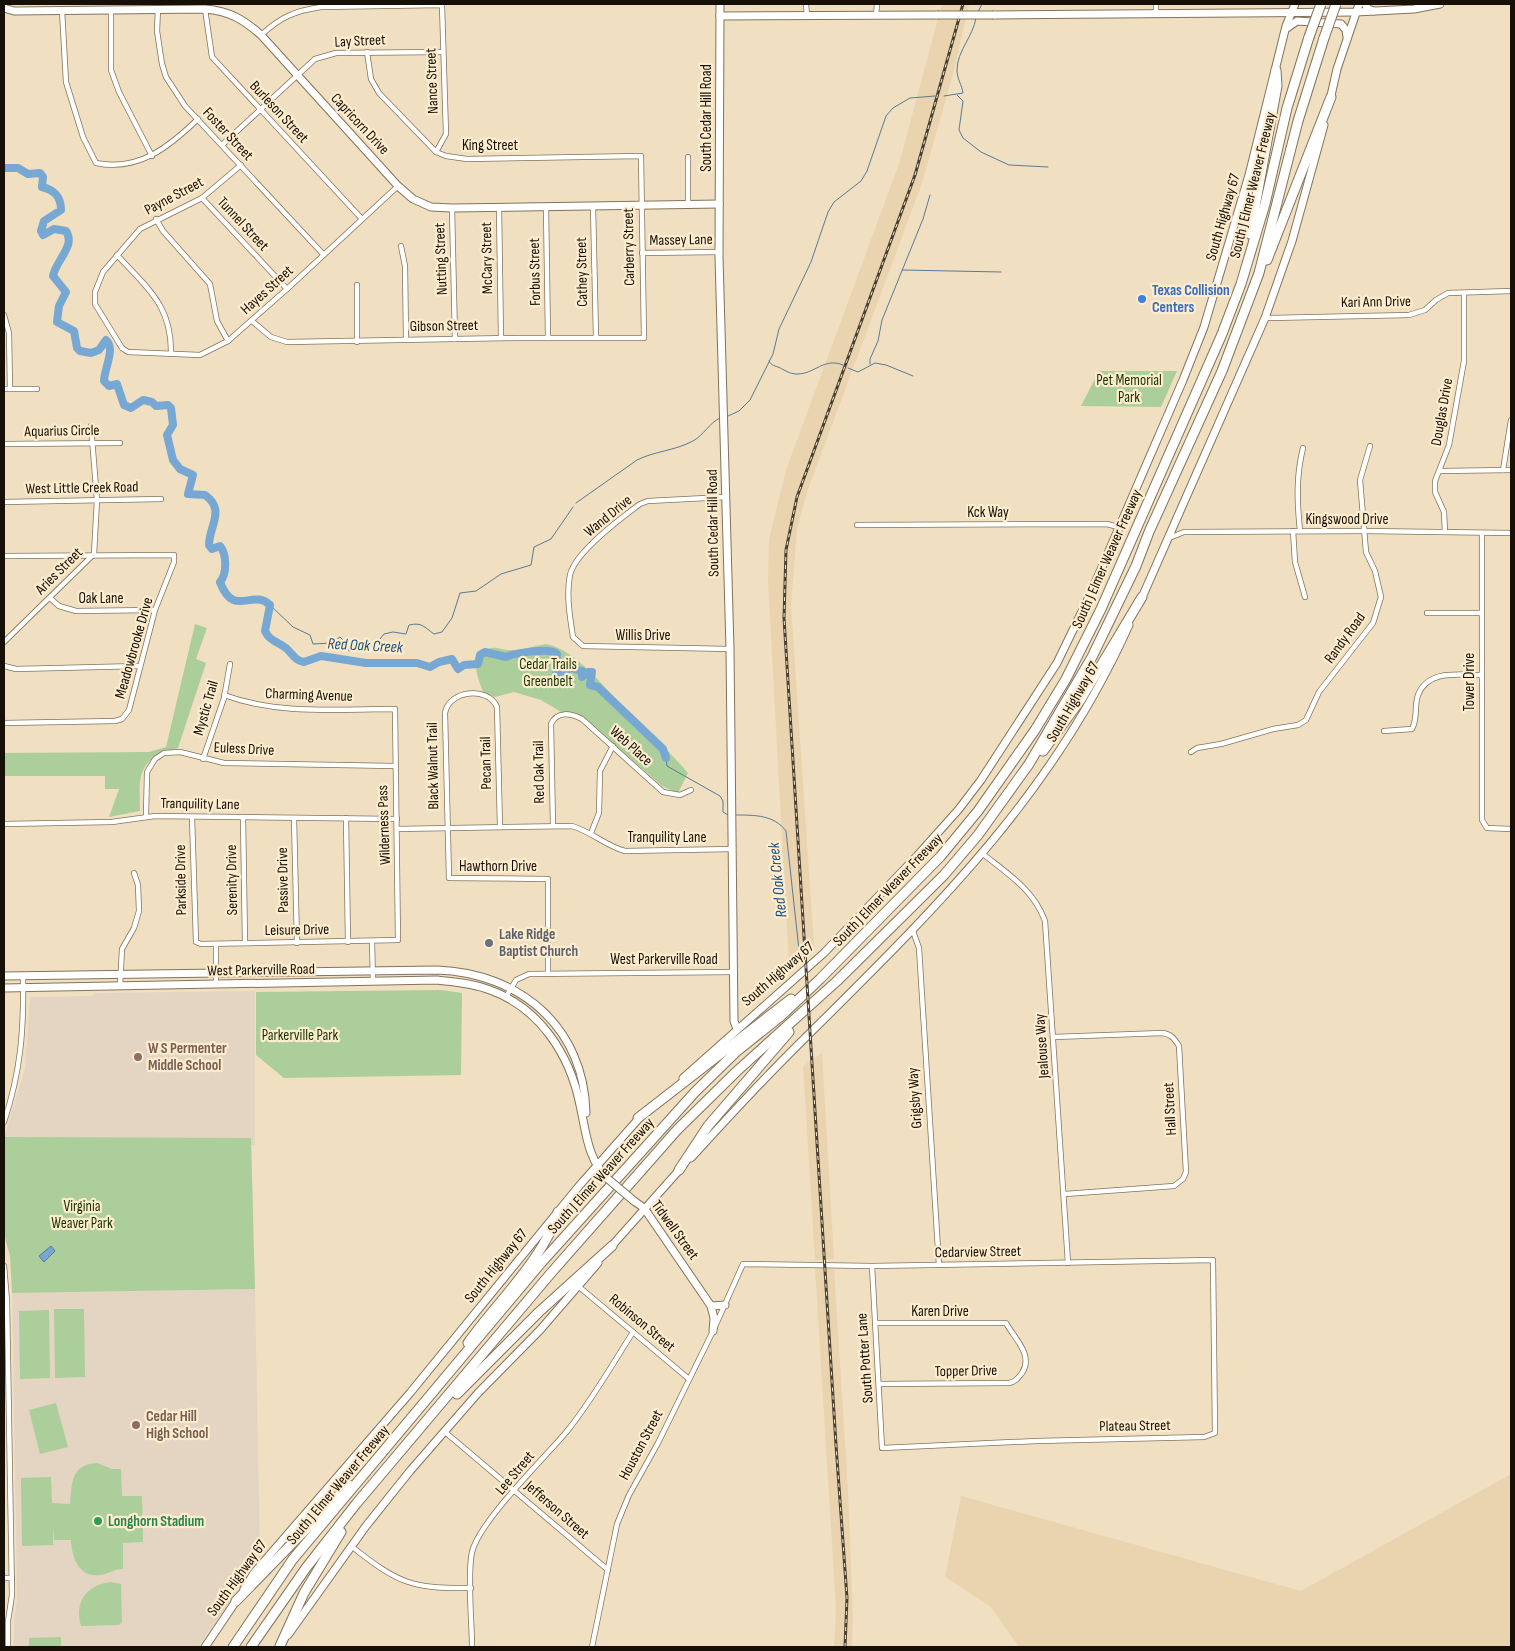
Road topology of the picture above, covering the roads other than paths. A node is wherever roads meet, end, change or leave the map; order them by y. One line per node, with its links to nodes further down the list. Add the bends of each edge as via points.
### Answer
1 (720, 4): 20 (main road, South Cedar Hill Road)
2 (806, 4): 21 (street)
3 (876, 4): 22 (street)
4 (1156, 4): 18 (street)
5 (1296, 4): 19 (main road, South Highway 67)
6 (1322, 4): 56 (highway, South J Elmer Weaver Freeway, bridge, via 1287,108 1265,204)
7 (1336, 4): 55 (highway, South J Elmer Weaver Freeway, bridge, via 1298,121)
8 (1359, 4): 17 (main road, South Highway 67)
9 (1365, 4): 16 (main road)
10 (1440, 4): 16 (main road, via 1427,8)
11 (4, 8): 13 (main road, Capricorn Drive)
12 (205, 8): 15 (main road, Capricorn Drive); 24 (main road, Capricorn Drive, via 223,10 241,18); 31 (street, Burleson Street, via 212,57)
13 (62, 10): 14 (main road, Capricorn Drive); 35 (street, via 66,82 82,137 96,163 113,166)
14 (111, 10): 15 (main road, Capricorn Drive); 35 (street, via 110,70)
15 (158, 10): 32 (street, Foster Street, via 157,31 166,77)
16 (1374, 11): 17 (main road)
17 (1356, 12): 19 (main road); 25 (main road, South Highway 67)
18 (1156, 13): 19 (main road); 22 (main road, bridge)
19 (1292, 13): 23 (main road, South Highway 67)
20 (720, 16): 21 (main road); 41 (main road, South Cedar Hill Road)
21 (807, 16): 22 (main road)
22 (876, 16)
23 (1286, 30): 25 (main road, via 1297,21 1341,24); 28 (main road, South Highway 67)
24 (261, 35): 27 (street, Nance Street, via 279,20 321,7 442,5); 29 (main road, Capricorn Drive)
25 (1348, 38): 30 (main road, South Highway 67)
26 (367, 52): 27 (street, Lay Street); 29 (street, Lay Street, via 336,53 315,59); 34 (street, via 371,79 379,93)
27 (443, 52): 34 (street, Nance Street, via 446,134)
28 (1276, 70): 56 (highway, via 1278,86); 94 (main road, South Highway 67, via 1247,184 1204,327)
29 (298, 75): 31 (street, Lay Street); 39 (main road, Capricorn Drive)
30 (1331, 98): 55 (highway, via 1268,259); 62 (main road, South Highway 67, via 1292,240)
31 (260, 110): 33 (street, Lay Street); 49 (street, Burleson Street)
32 (198, 119): 33 (street, Foster Street); 35 (street, via 177,140)
33 (222, 145): 38 (street, Foster Street)
34 (436, 152): 36 (street, King Street, via 467,159)
35 (152, 156)
36 (641, 156): 42 (street, Carberry Street)
37 (688, 157): 43 (street)
38 (241, 165): 40 (street, Payne Street); 53 (street, Foster Street)
39 (398, 186): 46 (main road, Capricorn Drive, via 413,199 431,207); 49 (street, Hayes Street)
40 (202, 198): 48 (street, Payne Street); 58 (street, Tunnel Street)
41 (719, 204): 43 (main road, Capricorn Drive); 51 (main road, South Cedar Hill Road)
42 (641, 205): 43 (main road, Capricorn Drive); 45 (main road, Capricorn Drive); 52 (street, Carberry Street)
43 (688, 205)
44 (546, 206): 45 (main road, Capricorn Drive); 47 (main road, Capricorn Drive); 67 (street, Forbus Street)
45 (593, 206): 65 (street, Cathey Street)
46 (452, 208): 47 (main road, Capricorn Drive); 70 (street, Nutting Street)
47 (499, 208): 66 (street, McCary Street)
48 (156, 219): 54 (street, Payne Street, via 140,229); 71 (street, via 162,231 210,284 217,321)
49 (362, 219): 53 (street, Hayes Street)
50 (401, 246): 69 (street, via 405,266)
51 (720, 252): 52 (street, Massey Lane); 88 (main road, South Cedar Hill Road)
52 (642, 253): 68 (street, Carberry Street)
53 (323, 254): 58 (street, Hayes Street)
54 (117, 255): 73 (street, Payne Street, via 103,272 94,292 94,304 122,348); 74 (street, via 157,298 169,328)
55 (1259, 272): 127 (highway, South J Elmer Weaver Freeway, via 1222,371 1124,591 1092,657)
56 (1241, 284): 165 (highway, South J Elmer Weaver Freeway, via 1204,378 1101,609 1051,704 1006,774 960,835)
57 (357, 285): 72 (street)
58 (287, 289): 63 (street, Hayes Street)
59 (1511, 291): 60 (street, Kari Ann Drive)
60 (1464, 294): 62 (street, Kari Ann Drive, via 1444,294 1425,310 1409,315); 87 (street, Douglas Drive, via 1464,361 1449,446)
61 (4, 315): 64 (street)
62 (1265, 318): 92 (main road, South Highway 67)
63 (252, 321): 71 (street, Hayes Street); 72 (street, Gibson Street, via 271,337 287,342)
64 (5, 325): 77 (street, via 9,333)
65 (596, 337): 67 (street, Gibson Street); 68 (street, Gibson Street)
66 (501, 338): 67 (street, Gibson Street); 70 (street, Gibson Street)
67 (548, 338)
68 (644, 338)
69 (406, 339): 70 (street, Gibson Street); 72 (street, Gibson Street)
70 (455, 339)
71 (228, 341): 74 (street, Hayes Street, via 200,355)
72 (357, 342)
73 (128, 352): 74 (street, Hayes Street)
74 (171, 354)
75 (37, 388): 77 (street)
76 (4, 389): 77 (street)
77 (10, 389)
78 (1511, 420): 85 (street)
79 (91, 426): 80 (street, Aries Street)
80 (91, 443): 81 (street, Aquarius Circle); 82 (street, Aquarius Circle); 90 (street, Aries Street)
81 (120, 443)
82 (4, 444)
83 (1370, 446): 95 (street, Randy Road, via 1360,480)
84 (1303, 448): 96 (street, via 1296,498)
85 (1503, 470): 86 (street); 87 (street)
86 (1511, 470)
87 (1440, 471): 99 (street, Douglas Drive, via 1435,487 1444,512)
88 (726, 497): 111 (street, Wand Drive, via 648,501 635,508 573,564 569,590); 113 (main road, South Cedar Hill Road)
89 (161, 499): 90 (street, West Little Creek Road)
90 (97, 500): 91 (street, West Little Creek Road); 103 (street, Aries Street)
91 (4, 502)
92 (1174, 524): 97 (street); 102 (main road, South Highway 67)
93 (857, 525): 94 (street, Kck Way, via 1108,524)
94 (1118, 527): 177 (main road, South Highway 67, via 1057,663 981,780 917,856 824,953)
95 (1364, 530): 96 (street, Kingswood Drive); 99 (street, Kingswood Drive); 125 (street, Randy Road, via 1366,552 1380,588 1378,613 1346,661 1319,692 1306,720 1298,725)
96 (1300, 531): 98 (street, Kingswood Drive)
97 (1184, 532): 98 (street, Kingswood Drive); 102 (street, Kingswood Drive)
98 (1293, 532): 106 (street, via 1295,562)
99 (1445, 532): 100 (street, Kingswood Drive)
100 (1482, 534): 101 (street, Kingswood Drive); 110 (street, Tower Drive)
101 (1511, 534)
102 (1167, 539): 105 (main road, South Highway 67)
103 (94, 554): 104 (street); 107 (street, Aries Street); 108 (street, Meadowbrooke Drive, via 174,555 173,568)
104 (4, 556)
105 (1142, 597): 127 (highway, via 1073,710 1035,762); 144 (main road, South Highway 67, via 1116,654 1061,750)
106 (1305, 597)
107 (50, 598): 108 (street, Oak Lane, via 59,606 76,611); 112 (street, Aries Street)
108 (155, 610): 116 (street, Meadowbrooke Drive)
109 (1427, 613): 110 (street)
110 (1481, 613): 117 (street, Tower Drive)
111 (571, 624): 113 (street, Willis Drive, via 573,637 583,646)
112 (4, 642)
113 (730, 649): 143 (main road, South Cedar Hill Road)
114 (230, 664): 118 (street, Mystic Trail)
115 (4, 666): 116 (street, via 16,669)
116 (140, 666): 122 (street, Meadowbrooke Drive, via 129,710 122,719)
117 (1481, 675): 123 (street, via 1443,675 1428,681 1418,694 1416,722 1412,729); 141 (street, Tower Drive, via 1482,820 1487,828)
118 (224, 695): 120 (street, Charming Avenue, via 247,704 289,709); 126 (street, Mystic Trail)
119 (493, 700): 138 (street, Pecan Trail, via 498,712); 139 (street, Black Walnut Trail, via 485,695 465,694 450,700 446,706)
120 (394, 709): 128 (street, Wilderness Pass)
121 (554, 718): 124 (street, Web Place, via 577,716); 137 (street, Red Oak Trail, via 551,724)
122 (4, 723)
123 (1384, 731)
124 (613, 746): 129 (street, Web Place, via 663,792 680,796); 142 (street, via 600,771 599,813)
125 (1190, 752)
126 (203, 759): 128 (street, Euless Drive, via 224,763); 130 (street, Euless Drive, via 173,751 155,759 147,772)
127 (1029, 764): 176 (highway, South J Elmer Weaver Freeway, via 978,835 944,874)
128 (394, 766): 135 (street, Wilderness Pass)
129 (691, 790)
130 (146, 816): 131 (street, Tranquility Lane); 136 (street, Tranquility Lane, via 112,822)
131 (192, 817): 132 (street, Tranquility Lane); 150 (street, Parkside Drive)
132 (244, 817): 133 (street, Tranquility Lane); 152 (street, Serenity Drive)
133 (294, 818): 134 (street, Tranquility Lane); 153 (street, Passive Drive)
134 (346, 818): 135 (street, Tranquility Lane); 151 (street)
135 (397, 819): 140 (street, Wilderness Pass)
136 (4, 824)
137 (553, 826): 138 (street, Tranquility Lane); 142 (street, Tranquility Lane, via 572,826)
138 (500, 827): 139 (street, Tranquility Lane)
139 (447, 828): 140 (street, Tranquility Lane); 146 (street, Black Walnut Trail)
140 (397, 829): 148 (street, Wilderness Pass)
141 (1511, 829)
142 (591, 833): 143 (street, Tranquility Lane, via 613,848 625,851)
143 (733, 849): 158 (main road, South Cedar Hill Road)
144 (983, 854): 147 (main road, South Highway 67); 178 (street, Jealouse Way, via 1028,890 1042,912 1047,930)
145 (134, 873): 162 (street, via 139,911 122,949)
146 (449, 878): 161 (street, Hawthorn Drive, via 548,879)
147 (913, 931): 183 (main road, South Highway 67); 194 (street, Grigsby Way, via 919,948)
148 (398, 940): 149 (street, Leisure Drive)
149 (372, 941): 151 (street, Leisure Drive); 156 (street)
150 (196, 942): 154 (street, Leisure Drive)
151 (348, 942): 153 (street, Leisure Drive)
152 (245, 943): 153 (street, Leisure Drive); 154 (street, Leisure Drive)
153 (297, 943)
154 (216, 944): 159 (street)
155 (437, 970): 156 (main road, West Parkerville Road); 166 (main road); 174 (main road, West Parkerville Road, via 479,975)
156 (372, 971): 157 (main road, West Parkerville Road); 167 (street)
157 (276, 972): 159 (main road, West Parkerville Road); 169 (main road, via 246,976)
158 (734, 972): 161 (street, West Parkerville Road); 177 (main road, South Cedar Hill Road, via 734,1021)
159 (216, 973): 160 (main road, West Parkerville Road); 168 (street)
160 (186, 974): 162 (main road, West Parkerville Road); 171 (main road, via 154,978)
161 (548, 974): 174 (street, West Parkerville Road, via 522,976)
162 (119, 975): 164 (main road, West Parkerville Road); 170 (street)
163 (4, 976): 164 (main road, West Parkerville Road)
164 (23, 976): 173 (street)
165 (820, 979): 179 (highway); 206 (highway, South J Elmer Weaver Freeway, via 736,1052 666,1123 541,1263)
166 (437, 980): 167 (main road, West Parkerville Road); 175 (main road, West Parkerville Road, via 479,986)
167 (373, 982): 169 (main road, West Parkerville Road)
168 (216, 984): 169 (main road, West Parkerville Road); 171 (main road, West Parkerville Road)
169 (240, 984)
170 (120, 986): 171 (main road, West Parkerville Road); 173 (main road, West Parkerville Road)
171 (146, 986)
172 (4, 988): 173 (main road, West Parkerville Road)
173 (23, 988): 180 (street, via 22,1049)
174 (510, 988): 175 (street); 181 (main road, Tidwell Street, via 542,1010 571,1050 584,1090)
175 (506, 997): 181 (main road, Tidwell Street, via 540,1024 562,1053 577,1089)
176 (800, 1017): 183 (highway, via 708,1126); 210 (highway, South J Elmer Weaver Freeway, via 677,1130 550,1273)
177 (737, 1030): 179 (main road, South Highway 67)
178 (1054, 1037): 184 (street, Jealouse Way); 184 (street, Hall Street, via 1162,1033 1175,1038 1179,1046 1186,1172 1183,1179 1174,1186)
179 (638, 1118): 182 (main road, South Highway 67)
180 (4, 1122)
181 (585, 1128): 182 (main road, Tidwell Street)
182 (596, 1165): 186 (main road, Tidwell Street, bridge); 187 (main road, South Highway 67)
183 (678, 1170): 185 (main road, South Highway 67)
184 (1065, 1194): 192 (street, Jealouse Way)
185 (652, 1199): 186 (main road, South Highway 67); 189 (main road, via 652,1213)
186 (644, 1208): 188 (main road, South Highway 67); 189 (main road, Tidwell Street)
187 (558, 1212): 206 (highway, via 540,1248 479,1327); 225 (main road, South Highway 67, via 410,1394 254,1573)
188 (635, 1218): 189 (main road, via 650,1221); 190 (main road, South Highway 67)
189 (659, 1229): 199 (main road, Tidwell Street)
190 (612, 1246): 197 (main road, South Highway 67); 210 (highway, via 539,1312 434,1419)
191 (1213, 1260): 192 (street, Cedarview Street); 212 (street, Plateau Street, via 1215,1433 1204,1437 1038,1440)
192 (1068, 1262): 194 (street, Cedarview Street)
193 (743, 1264): 196 (street, Cedarview Street); 198 (street, Houston Street)
194 (939, 1265): 196 (street, Cedarview Street)
195 (4, 1266): 204 (street)
196 (872, 1266): 200 (street, South Potter Lane)
197 (578, 1286): 202 (street, Robinson Street); 211 (main road, South Highway 67, via 540,1330 496,1372)
198 (725, 1305): 199 (main road); 203 (street, Houston Street)
199 (711, 1306): 203 (main road, Tidwell Street)
200 (875, 1323): 201 (street, Karen Drive); 207 (street, South Potter Lane)
201 (1006, 1323): 207 (street, Topper Drive, via 1024,1354 1024,1368 1013,1382)
202 (633, 1332): 205 (street, Robinson Street); 216 (street, Lee Street, via 569,1429)
203 (713, 1332): 205 (street, Houston Street)
204 (6, 1344): 209 (street)
205 (689, 1379): 221 (street, Houston Street, via 623,1509)
206 (444, 1380): 215 (highway, South J Elmer Weaver Freeway)
207 (879, 1384): 212 (street, South Potter Lane)
208 (4, 1405): 209 (street)
209 (10, 1406): 214 (street)
210 (419, 1430): 217 (highway, South J Elmer Weaver Freeway)
211 (445, 1432): 216 (street, Jefferson Street); 220 (main road, South Highway 67)
212 (882, 1448)
213 (4, 1467): 214 (street)
214 (11, 1467): 219 (street)
215 (370, 1468): 225 (highway, via 356,1478); 229 (highway, South J Elmer Weaver Freeway, via 293,1559)
216 (515, 1491): 221 (street, Jefferson Street); 224 (street, Lee Street, via 481,1533 474,1547)
217 (356, 1504): 230 (highway, South J Elmer Weaver Freeway); 231 (highway, via 312,1578)
218 (4, 1521): 219 (street)
219 (11, 1521): 223 (street)
220 (351, 1546): 224 (street, via 382,1570 407,1582 434,1588); 231 (main road, South Highway 67)
221 (608, 1570): 233 (street, Houston Street)
222 (4, 1578): 223 (street)
223 (12, 1578): 226 (street)
224 (472, 1588): 232 (street, Lee Street)
225 (236, 1601): 227 (main road, South Highway 67)
226 (6, 1635): 228 (street)
227 (207, 1645)
228 (8, 1647)
229 (233, 1647)
230 (250, 1647)
231 (280, 1647)
232 (472, 1647)
233 (592, 1647)

